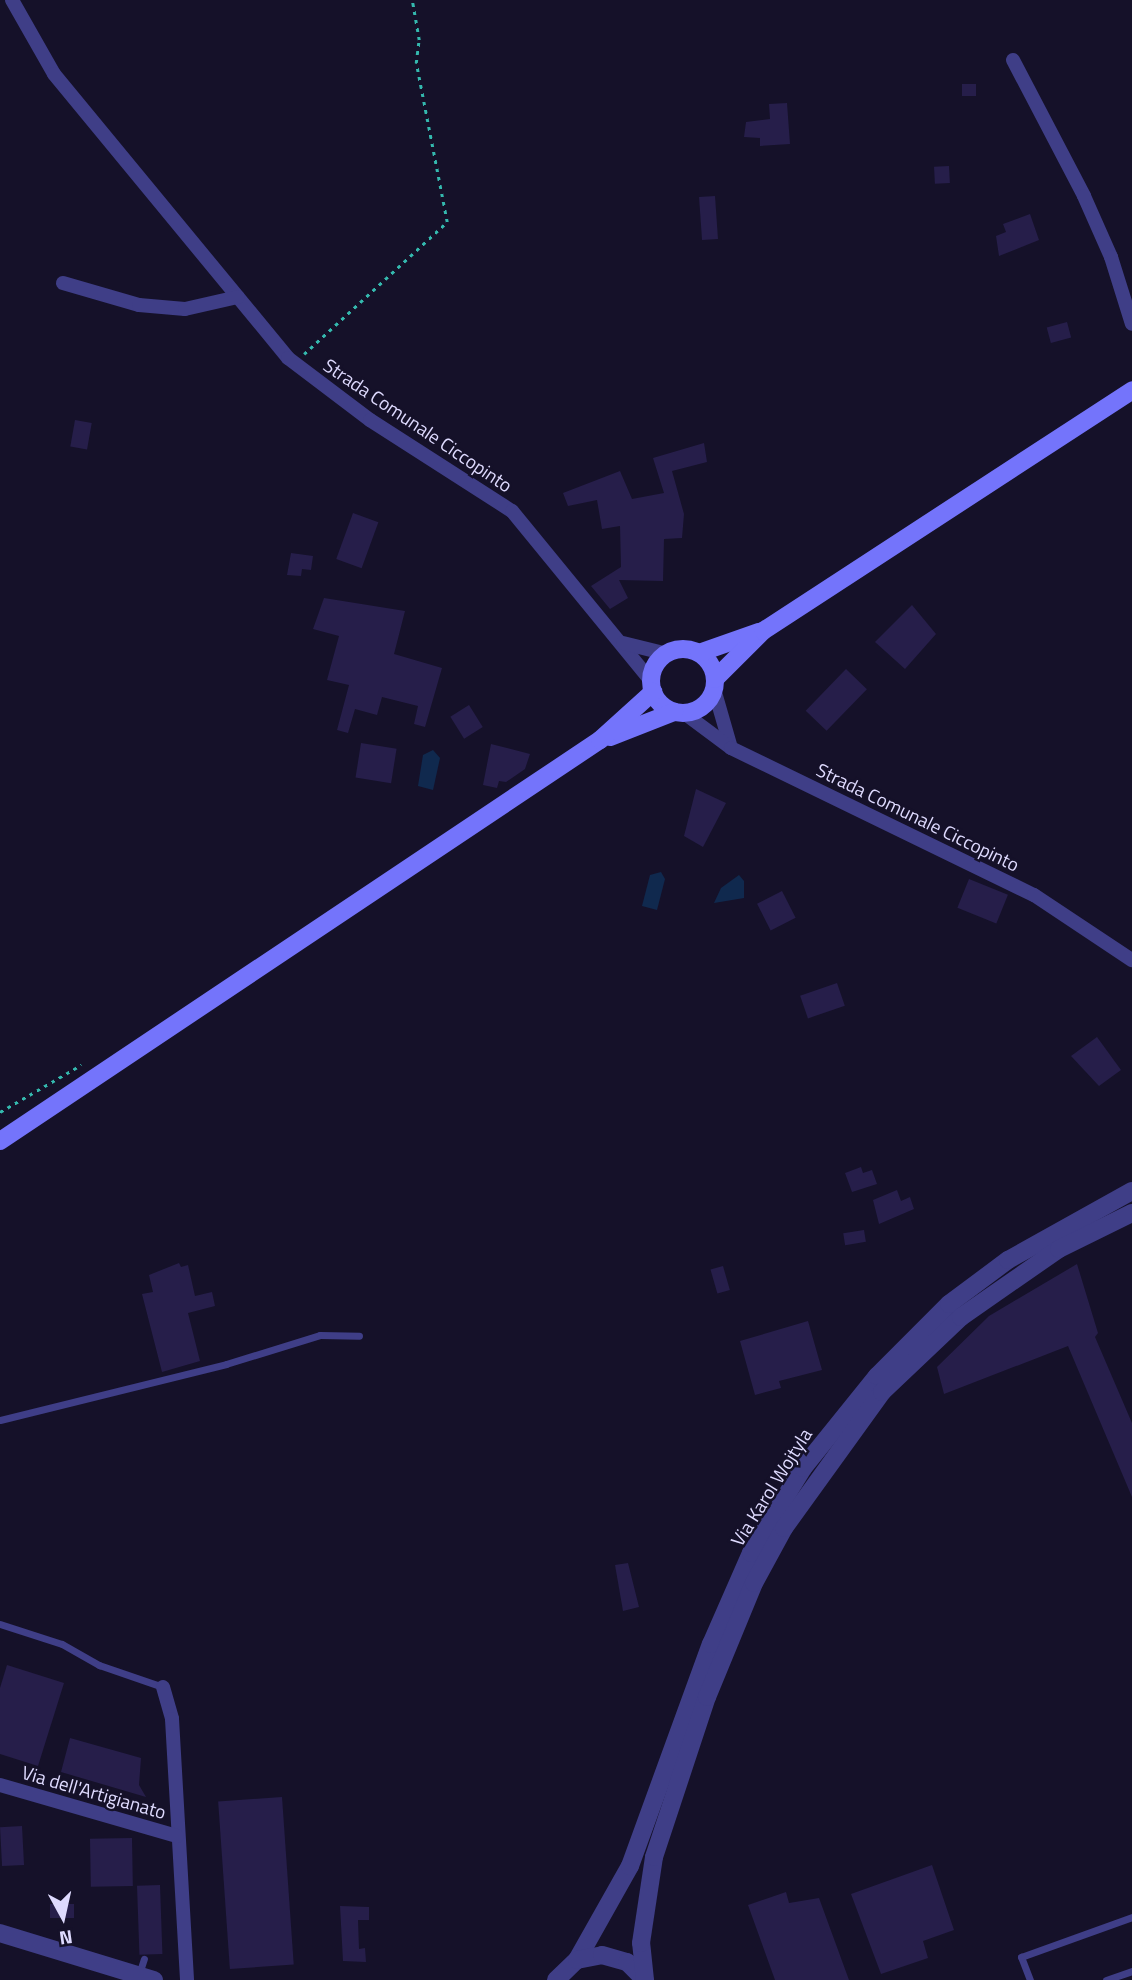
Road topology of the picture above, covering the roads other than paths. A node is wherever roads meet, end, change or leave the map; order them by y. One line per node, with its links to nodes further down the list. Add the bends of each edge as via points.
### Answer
1 (12, 0): 4 (street, Strada Comunale Ciccopinto, via 54,75)
2 (1013, 60): 5 (street, via 1084,196 1111,257)
3 (63, 284): 4 (street, via 139,305 185,309)
4 (238, 297): 8 (street, Strada Comunale Ciccopinto, via 294,363 370,420 512,511)
5 (1132, 324)
6 (1132, 390): 7 (main road)
7 (762, 631): 9 (main road); 11 (main road)
8 (623, 643): 10 (street); 12 (street, Strada Comunale Ciccopinto)
9 (699, 653): 10 (main road, via 677,650); 11 (main road, via 713,669)
10 (667, 654): 12 (main road, via 659,661)
11 (715, 684): 13 (main road, via 703,706); 15 (street)
12 (652, 686): 13 (main road); 14 (main road)
13 (679, 713): 14 (main road); 15 (street, Strada Comunale Ciccopinto)
14 (600, 740): 17 (main road)
15 (731, 748): 16 (street, Strada Comunale Ciccopinto, via 1034,895)
16 (1132, 960)
17 (0, 1141)
18 (1132, 1191): 30 (street, Via Karol Wojtyla, via 1008,1260 949,1304 877,1376 803,1468 751,1553 711,1644 630,1866)
19 (1132, 1213): 32 (street, Via Karol Wojtyla, via 1059,1249 961,1317 882,1392 798,1506 734,1628 654,1857 641,1943)
20 (359, 1336): 21 (lane, via 320,1335 226,1364)
21 (0, 1419)
22 (0, 1624): 23 (lane, via 62,1644 99,1665)
23 (163, 1687): 25 (street, Via dell'Artigianato, via 172,1719)
24 (0, 1784): 25 (street, Via dell'Artigianato)
25 (177, 1836): 31 (street, Via dell'Artigianato)
26 (1132, 1917): 33 (lane, via 1021,1957)
27 (0, 1934): 28 (street)
28 (145, 1971)
29 (1132, 1971): 34 (lane)
30 (561, 1973): 32 (street, via 615,1957)
31 (187, 1980)
32 (645, 1980)
33 (1030, 1980)
34 (1106, 1980)

